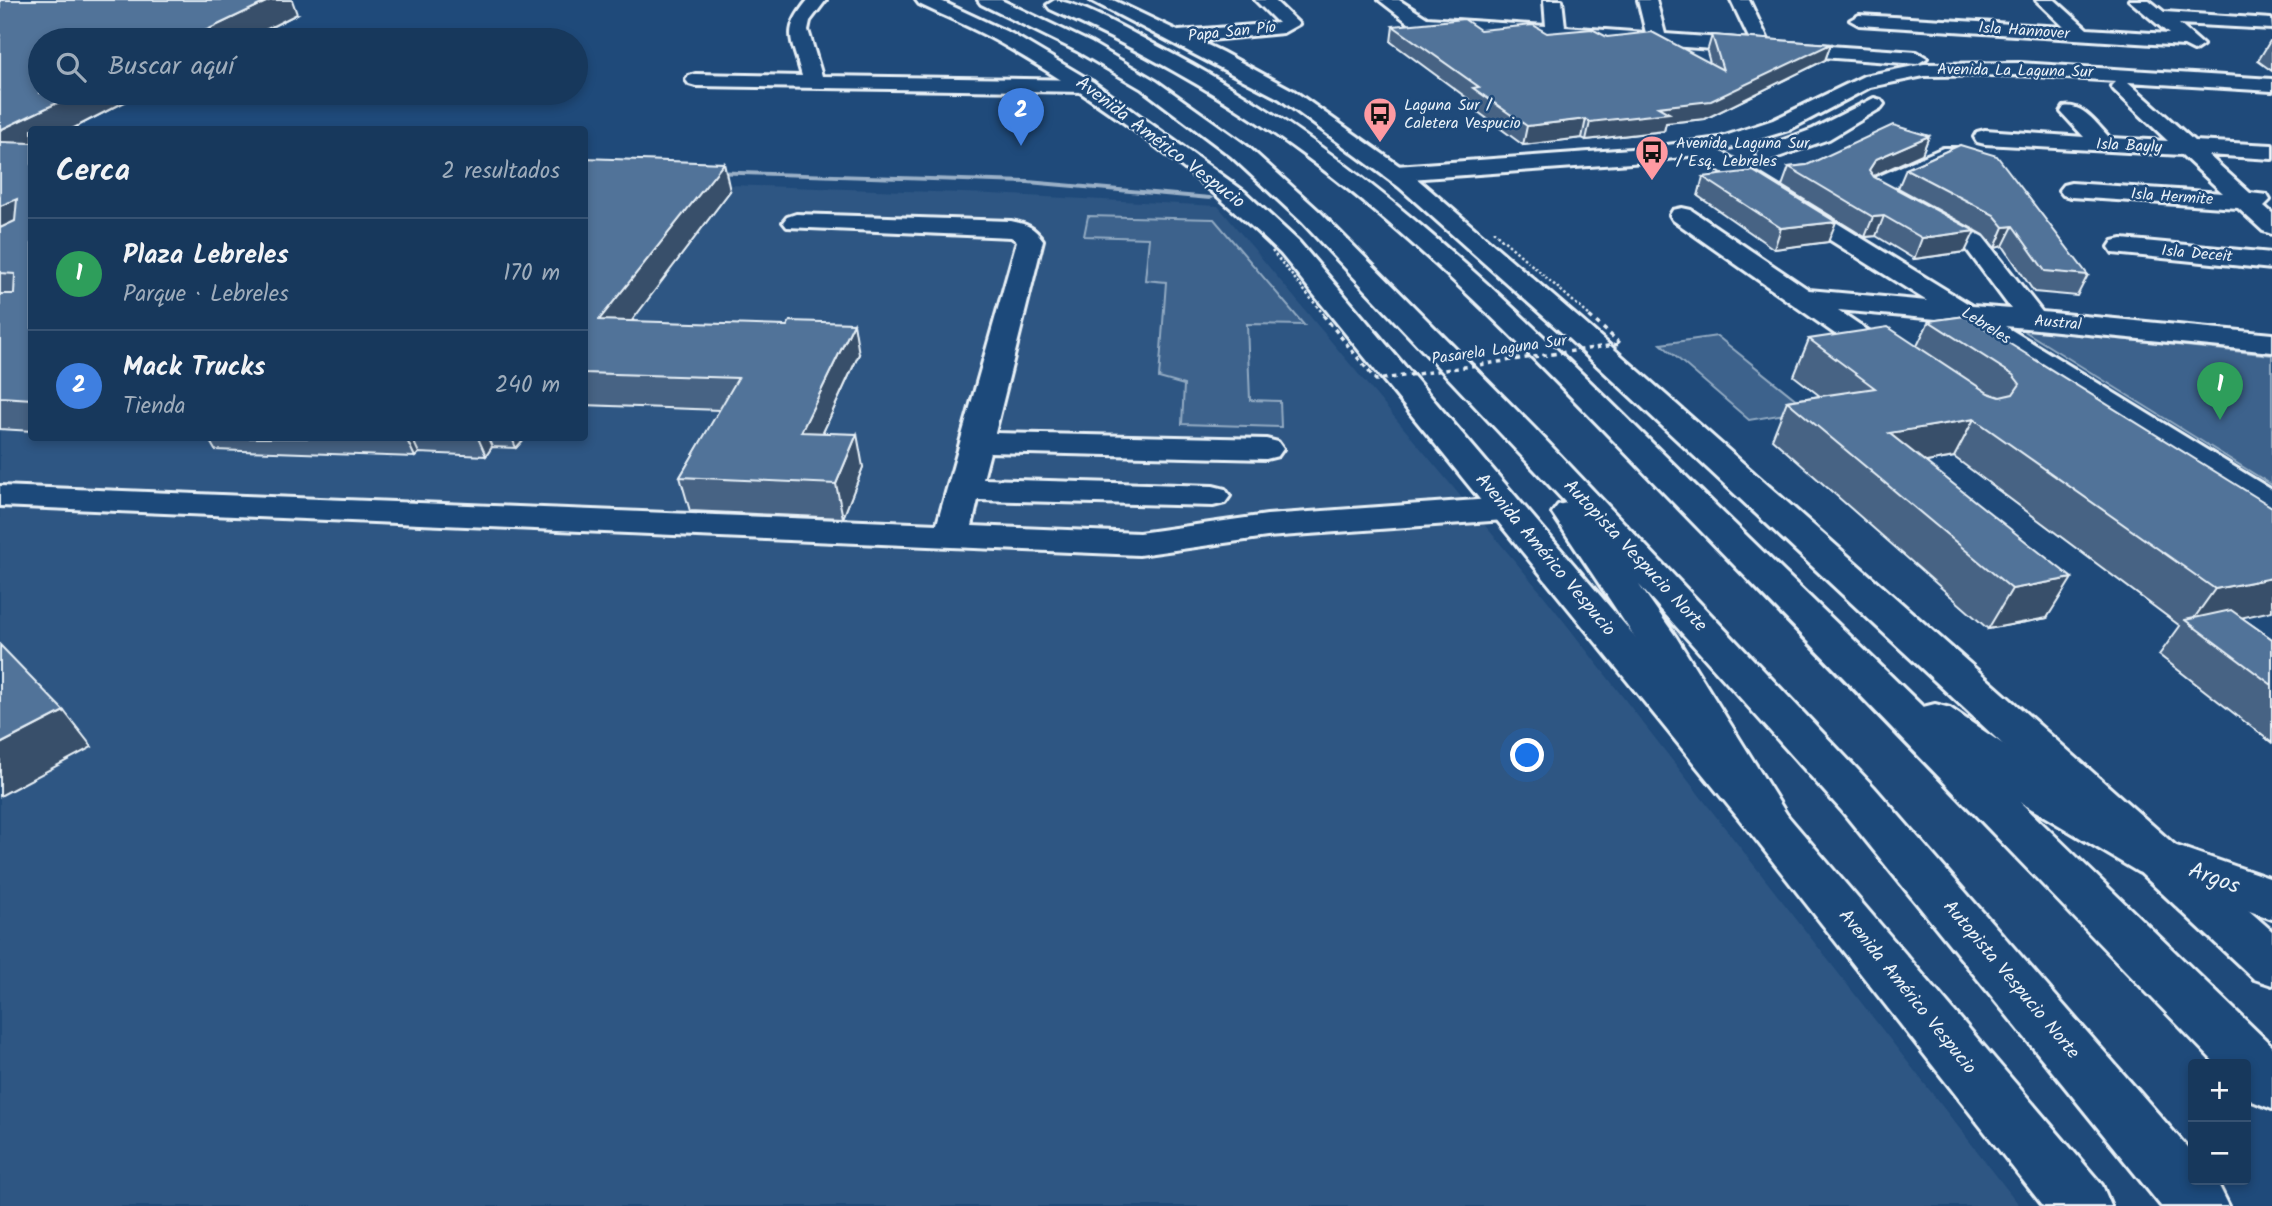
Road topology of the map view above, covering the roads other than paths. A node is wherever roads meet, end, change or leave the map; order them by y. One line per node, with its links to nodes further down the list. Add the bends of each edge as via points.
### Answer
1 (817, 0): 32 (main road, via 799,30)
2 (925, 0): 35 (main road, Avenida Américo Vespucio, via 1005,38)
3 (987, 0): 60 (main road, Autopista Vespucio Norte, via 1117,65 1239,152 1348,254)
4 (1045, 0): 69 (main road, via 1193,73 1355,183 1561,371)
5 (1087, 0): 18 (main road)
6 (1099, 0): 18 (main road)
7 (1264, 0): 25 (main road, Papa San Pío, via 1290,24)
8 (1553, 0): 23 (main road)
9 (1647, 0): 26 (main road)
10 (1740, 0): 28 (main road)
11 (1845, 0): 20 (main road)
12 (2045, 0): 24 (main road)
13 (2138, 0): 19 (main road)
14 (1391, 2): 15 (main road); 23 (main road, via 1422,22)
15 (1421, 2)
16 (2245, 6): 21 (main road)
17 (1955, 9): 22 (main road)
18 (1127, 12): 25 (main road)
19 (2160, 17): 21 (main road); 27 (main road)
20 (1859, 20): 22 (main road, Isla Hannover); 29 (main road)
21 (2271, 24)
22 (1972, 27): 24 (main road, Isla Hannover)
23 (1556, 33): 26 (main road)
24 (2082, 34): 27 (main road, Isla Hannover)
25 (1179, 37): 46 (main road, via 1287,95)
26 (1657, 39): 28 (main road)
27 (2190, 41): 33 (main road)
28 (1762, 46): 29 (main road)
29 (1881, 54): 30 (main road, via 1915,58)
30 (1941, 68): 33 (main road, Avenida La Laguna Sur, via 2034,69); 41 (main road, Avenida La Laguna Sur, via 1864,82 1764,132)
31 (696, 80): 32 (main road)
32 (814, 82): 35 (main road)
33 (2243, 83): 34 (main road, Avenida La Laguna Sur)
34 (2272, 85)
35 (1086, 86): 67 (main road, Avenida Américo Vespucio, via 1236,197 1290,248)
36 (2121, 86): 37 (main road, Avenida La Laguna Sur); 42 (main road); 45 (main road, Avenida La Laguna Sur, via 2000,80 1927,84 1888,96 1805,141)
37 (2272, 97)
38 (2072, 112): 40 (main road)
39 (1985, 137): 40 (main road, Isla Bayly)
40 (2104, 145): 42 (main road, Isla Bayly)
41 (1700, 148): 45 (main road, Lebreles); 46 (main road, Avenida La Laguna Sur)
42 (2188, 148): 43 (main road, Isla Bayly); 48 (main road)
43 (2272, 152)
44 (1951, 153): 57 (main road, via 1876,189 1974,242)
45 (1726, 164): 46 (main road, Avenida La Laguna Sur); 56 (main road, Lebreles)
46 (1407, 182): 71 (main road, via 1579,332)
47 (2071, 190): 48 (main road, Isla Hermite)
48 (2244, 200): 49 (main road, Isla Hermite); 52 (main road)
49 (2272, 200)
50 (1682, 215): 55 (main road)
51 (796, 222): 61 (main road, via 1000,228 1027,235 1030,240)
52 (2272, 226)
53 (2122, 247): 54 (main road, Isla Deceit)
54 (2272, 261)
55 (1802, 298): 56 (main road, Austral); 59 (main road)
56 (1969, 315): 57 (main road, Austral); 66 (main road, Lebreles)
57 (2034, 321): 58 (main road, Austral)
58 (2272, 343)
59 (1914, 375)
60 (1523, 436): 70 (main road, via 1662,647); 76 (main road, Autopista Vespucio Norte, via 1858,799)
61 (977, 442): 62 (main road); 63 (main road)
62 (1266, 449)
63 (965, 489): 65 (main road); 68 (main road)
64 (0, 496): 68 (main road)
65 (1213, 496)
66 (2272, 505)
67 (1505, 509): 68 (main road, via 1267,526 1139,544); 70 (main road, Avenida Américo Vespucio)
68 (951, 537)
69 (1808, 617): 71 (main road, via 1984,755 2054,802); 74 (main road)
70 (1769, 823): 75 (main road, Avenida Américo Vespucio)
71 (2155, 858): 72 (main road, Argos); 73 (main road)
72 (2272, 899)
73 (2272, 963)
74 (2272, 1083)
75 (2081, 1206)
76 (2199, 1206)

